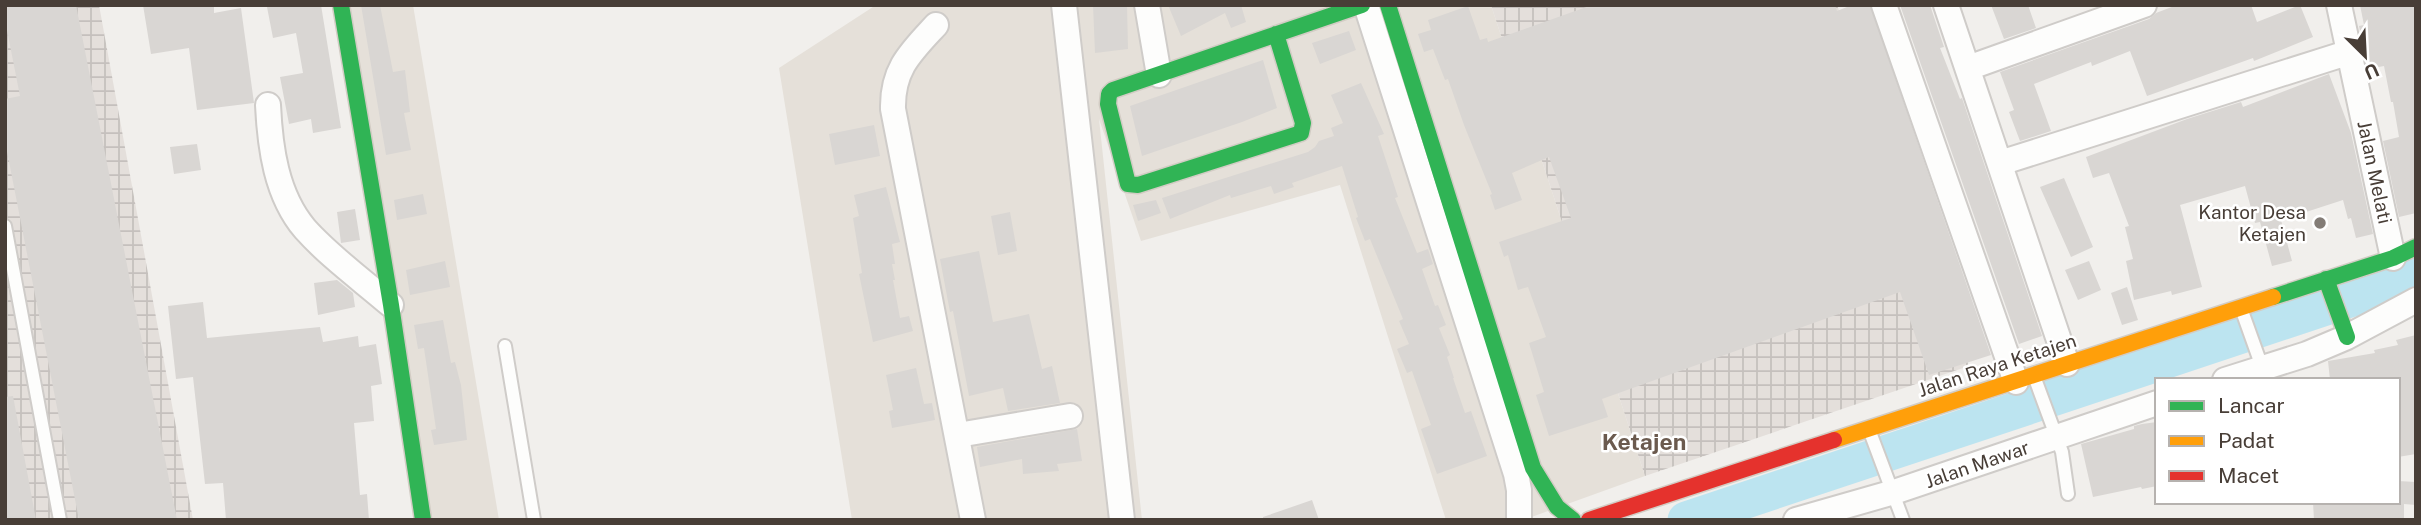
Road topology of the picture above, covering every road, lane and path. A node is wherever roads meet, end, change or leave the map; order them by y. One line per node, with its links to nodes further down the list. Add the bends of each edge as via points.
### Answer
1 (341, 5): 22 (street)
2 (1064, 5): 42 (street)
3 (1147, 5): 14 (street)
4 (1364, 5): 11 (street); 35 (street)
5 (1388, 5): 35 (street)
6 (1884, 5): 29 (street)
7 (1946, 5): 13 (street)
8 (2144, 5): 13 (street)
9 (2339, 5): 12 (street, Jalan Melati)
10 (936, 25): 33 (street, via 902,64 893,109)
11 (1276, 34): 14 (street); 14 (street, via 1303,123 1301,133 1129,185 1108,97 1119,87)
12 (2350, 52): 16 (street); 19 (street, Jalan Melati)
13 (1968, 68): 16 (street)
14 (1159, 75)
15 (268, 105): 22 (street, via 270,142 292,210 328,252)
16 (2000, 163): 26 (street)
17 (5, 226): 38 (lane)
18 (2416, 247): 19 (street, Jalan Raya Ketajen)
19 (2393, 258): 20 (street, Jalan Raya Ketajen)
20 (2328, 284): 23 (street, Jalan Raya Ketajen); 24 (street)
21 (2416, 300): 24 (street)
22 (391, 305): 39 (street)
23 (2243, 315): 26 (street, Jalan Raya Ketajen); 27 (lane)
24 (2345, 334): 27 (street, via 2307,354)
25 (505, 346): 40 (lane)
26 (2067, 364): 29 (street, Jalan Raya Ketajen)
27 (2260, 364): 28 (street)
28 (2229, 378)
29 (2025, 379): 32 (street, Jalan Raya Ketajen); 34 (lane, via 2042,396)
30 (2155, 404): 34 (street, Jalan Mawar)
31 (1070, 416): 33 (street)
32 (1869, 428): 36 (lane); 45 (street, Jalan Raya Ketajen)
33 (958, 435): 41 (street)
34 (2056, 435): 36 (street, Jalan Mawar); 37 (lane)
35 (1524, 471): 43 (street); 44 (street)
36 (1893, 489): 46 (street, Jalan Mawar); 47 (lane)
37 (2068, 494)
38 (60, 520)
39 (423, 520)
40 (534, 520)
41 (974, 520)
42 (1122, 520)
43 (1519, 520)
44 (1573, 520)
45 (1589, 520)
46 (1796, 520)
47 (1903, 520)

